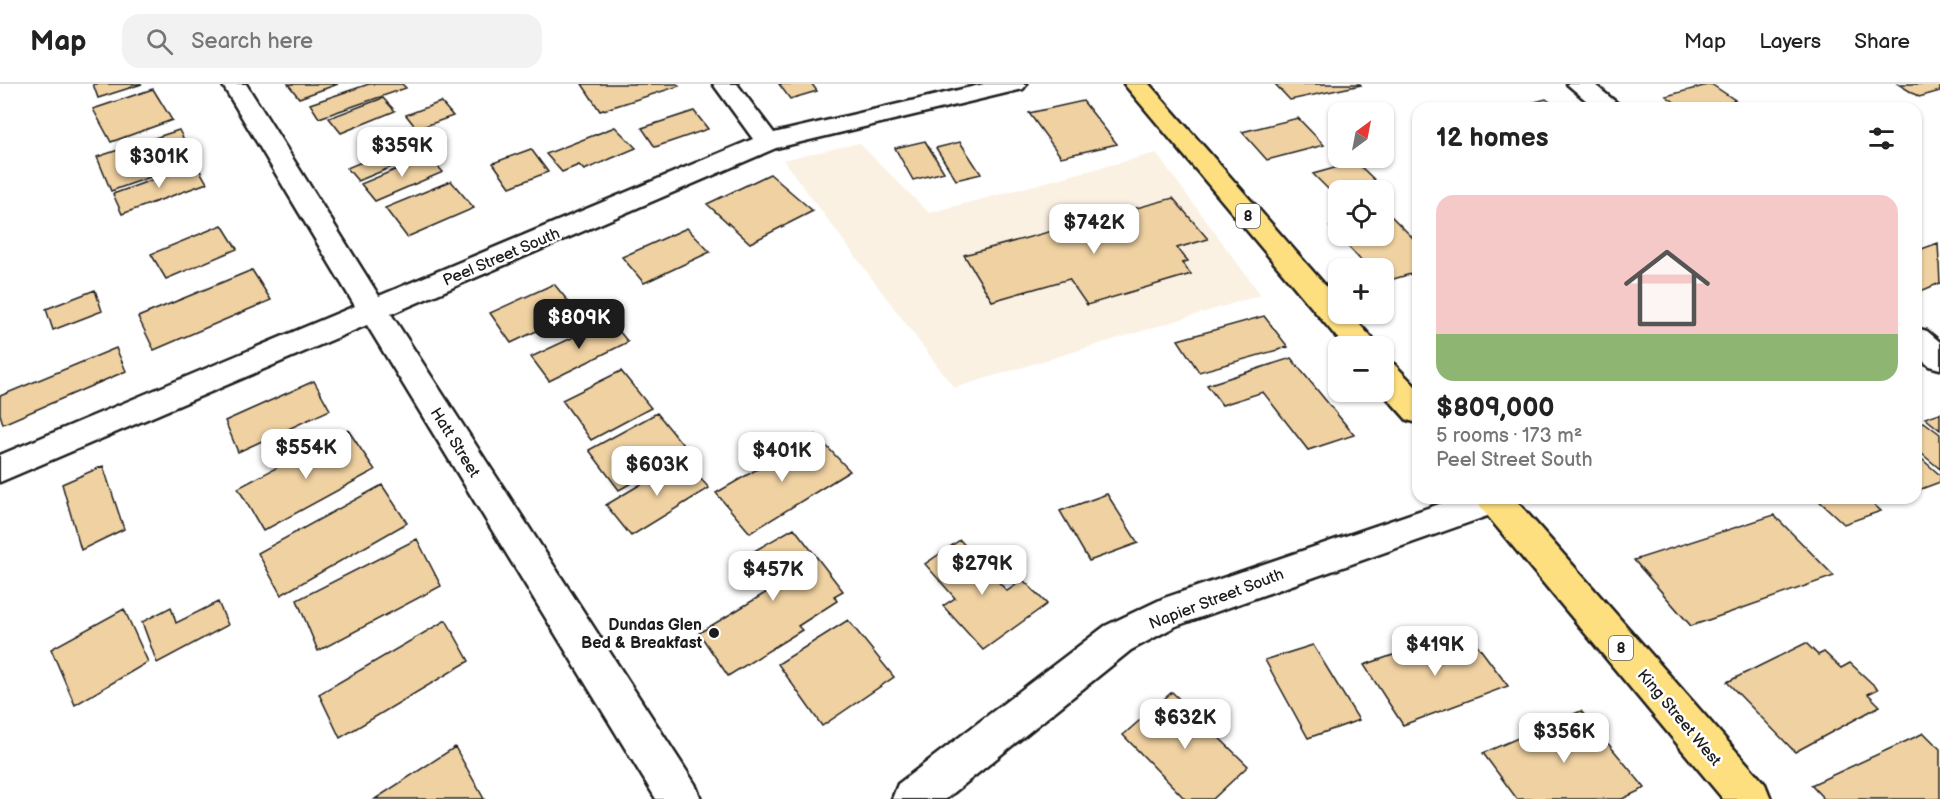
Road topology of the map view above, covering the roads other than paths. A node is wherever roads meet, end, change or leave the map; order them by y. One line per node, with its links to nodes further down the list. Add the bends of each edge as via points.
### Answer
1 (234, 84): 8 (street, Hatt Street)
2 (725, 84): 7 (street)
3 (1015, 84): 7 (street, Peel Street South)
4 (1136, 84): 9 (main road, 8)
5 (1579, 84): 6 (street)
6 (1603, 102)
7 (768, 142): 8 (street, Peel Street South)
8 (373, 310): 12 (street, Peel Street South); 15 (street, Hatt Street)
9 (1352, 336)
10 (1394, 384): 11 (main road)
11 (1412, 404)
12 (0, 470)
13 (1478, 504): 16 (street, Napier Street South, via 1164,614 1118,638)
14 (1500, 504): 17 (main road, King Street West / 8)
15 (680, 799)
16 (913, 799)
17 (1750, 799)

